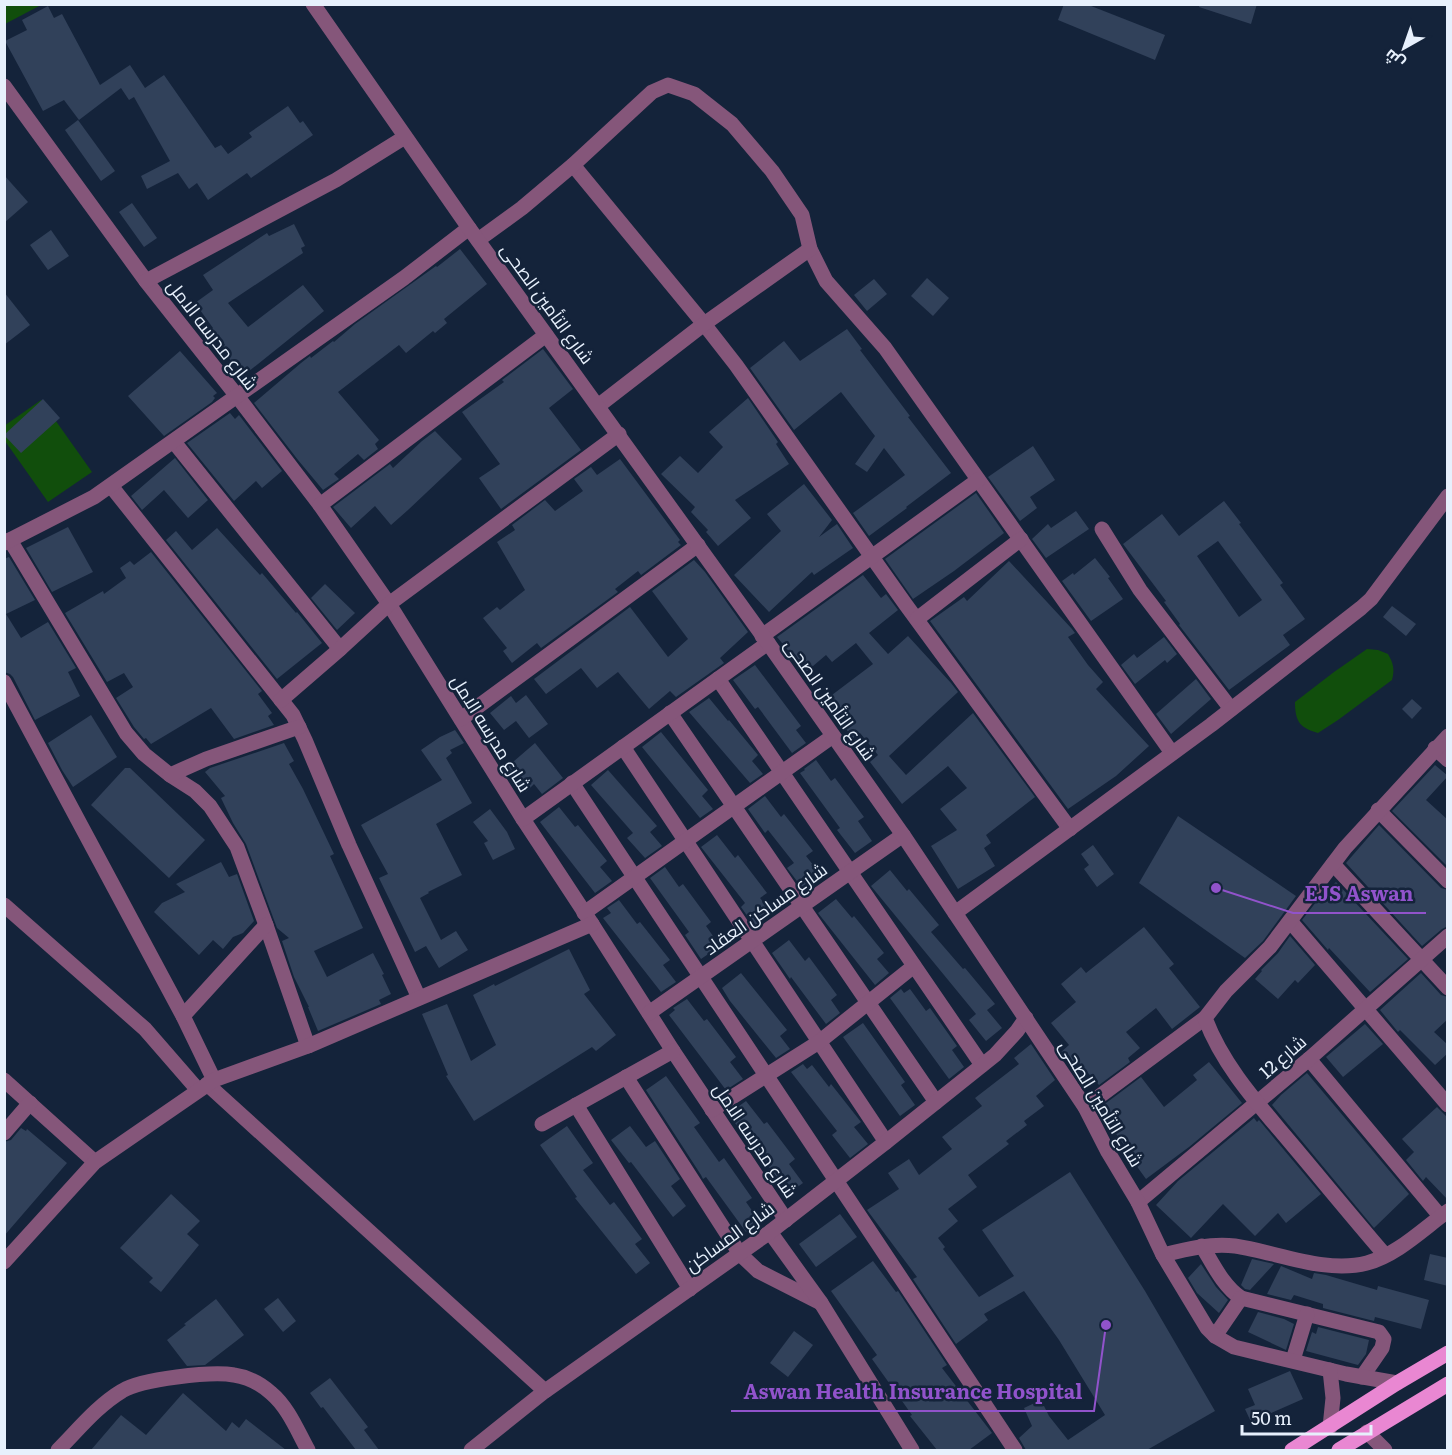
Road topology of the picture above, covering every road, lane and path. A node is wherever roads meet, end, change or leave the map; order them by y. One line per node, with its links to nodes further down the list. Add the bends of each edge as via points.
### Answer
1 (313, 4): 3 (street, شارع التأمين الصحى)
2 (4, 86): 7 (street, شارع مدرسه الامل)
3 (405, 137): 5 (street, شارع التأمين الصحى); 7 (street, via 336,180)
4 (573, 165): 5 (street, via 522,208); 6 (street, via 652,92 668,86 694,94 732,124 772,171 802,215); 8 (street)
5 (474, 234): 9 (street, شارع التأمين الصحى); 10 (street, via 404,278)
6 (810, 249): 8 (street); 14 (street, via 826,281 885,348)
7 (146, 281): 10 (street, شارع مدرسه الامل)
8 (704, 324): 11 (street); 22 (street)
9 (546, 335): 11 (street, شارع التأمين الصحى); 17 (street)
10 (237, 396): 13 (street); 17 (street, شارع مدرسه الامل)
11 (598, 406): 12 (street, شارع التأمين الصحى)
12 (619, 434): 21 (street, شارع التأمين الصحى); 23 (street)
13 (174, 442): 15 (street); 26 (street)
14 (978, 480): 19 (street); 22 (street)
15 (111, 486): 20 (street); 29 (street)
16 (1448, 496): 30 (street, via 1371,599)
17 (320, 505): 23 (street, شارع مدرسه الامل)
18 (1102, 528): 30 (street, via 1140,590)
19 (1021, 539): 24 (street); 38 (street)
20 (7, 542): 41 (street, via 126,733)
21 (698, 545): 25 (street, شارع التأمين الصحى); 32 (street)
22 (871, 556): 24 (street); 25 (street)
23 (389, 604): 26 (street); 32 (street, شارع مدرسه الامل)
24 (917, 619): 46 (street)
25 (765, 640): 27 (street); 34 (street, شارع التأمين الصحى)
26 (340, 649): 29 (street)
27 (718, 679): 31 (street); 40 (street)
28 (4, 682): 69 (street)
29 (281, 700): 33 (street)
30 (1231, 709): 38 (street)
31 (670, 713): 36 (street); 43 (street)
32 (461, 719): 45 (street, شارع مدرسه الامل)
33 (299, 727): 41 (street); 65 (street)
34 (833, 736): 40 (street); 47 (street, شارع التأمين الصحى)
35 (1448, 736): 37 (street)
36 (623, 747): 42 (street); 48 (street)
37 (1435, 748): 39 (street); 44 (street)
38 (1172, 753): 46 (street)
39 (1448, 760)
40 (782, 773): 43 (street); 50 (street)
41 (170, 775): 58 (street, via 210,806 237,847)
42 (572, 783): 45 (street); 51 (street)
43 (734, 807): 48 (street); 54 (street)
44 (1378, 810): 49 (street); 52 (street)
45 (523, 819): 56 (street, شارع مدرسه الامل)
46 (1070, 829): 55 (street)
47 (903, 835): 50 (street, شارع مساكن العقاد); 55 (street, شارع التأمين الصحى)
48 (685, 841): 51 (street); 60 (street)
49 (1333, 864): 57 (street); 61 (street)
50 (850, 872): 54 (street, شارع مساكن العقاد); 62 (street)
51 (634, 877): 56 (street); 63 (street)
52 (1448, 881)
53 (4, 905): 80 (street)
54 (802, 906): 60 (street, شارع مساكن العقاد); 66 (street)
55 (955, 913): 70 (street, شارع التأمين الصحى)
56 (588, 918): 65 (street); 68 (street, شارع مدرسه الامل)
57 (1290, 921): 67 (street); 71 (street)
58 (266, 925): 69 (street); 73 (street)
59 (1448, 936): 61 (street, شارع 12)
60 (752, 941): 63 (street, شارع مساكن العقاد); 72 (street)
61 (1421, 959): 64 (street); 67 (street, شارع 12)
62 (914, 966): 66 (street); 76 (street)
63 (700, 977): 68 (street, شارع مساكن العقاد); 77 (street)
64 (1448, 988)
65 (419, 998): 73 (street)
66 (868, 1003): 72 (street); 81 (street)
67 (1366, 1008): 75 (street, شارع 12); 85 (street)
68 (649, 1013): 74 (street, شارع مدرسه الامل)
69 (183, 1016): 80 (street)
70 (1026, 1017): 76 (street, شارع المساكن); 86 (street, شارع التأمين الصحى)
71 (1204, 1018): 83 (street, via 1228,1066); 86 (street)
72 (819, 1042): 77 (street); 90 (street)
73 (308, 1046): 80 (street)
74 (673, 1051): 78 (street); 87 (street, شارع مدرسه الامل)
75 (1309, 1059): 83 (street, شارع 12); 94 (street)
76 (982, 1065): 81 (street, شارع المساكن)
77 (766, 1076): 87 (street); 92 (street)
78 (626, 1077): 84 (street); 99 (street)
79 (4, 1080): 82 (street)
80 (206, 1085): 91 (street); 113 (street)
81 (936, 1102): 90 (street, شارع المساكن)
82 (30, 1103): 89 (street); 91 (street)
83 (1257, 1103): 93 (street, شارع 12); 101 (street)
84 (576, 1105): 88 (street); 102 (street)
85 (1448, 1105)
86 (1085, 1107): 93 (street, شارع التأمين الصحى)
87 (712, 1110): 95 (street, شارع مدرسه الامل)
88 (542, 1124)
89 (4, 1133)
90 (886, 1142): 92 (street, شارع المساكن)
91 (95, 1162): 98 (street)
92 (836, 1182): 95 (street, شارع المساكن); 120 (street)
93 (1138, 1202): 100 (street, شارع التأمين الصحى)
94 (1444, 1213): 101 (street)
95 (786, 1220): 96 (street, شارع المساكن)
96 (770, 1232): 99 (street, شارع المساكن); 104 (street)
97 (1202, 1246): 100 (street); 101 (street, via 1234,1246 1319,1264 1350,1266); 103 (street, via 1228,1287)
98 (7, 1253)
99 (740, 1254): 102 (street, شارع المساكن); 104 (street, via 758,1271)
100 (1163, 1255): 106 (street, شارع التأمين الصحى, via 1200,1319)
101 (1385, 1255)
102 (690, 1289): 113 (street, شارع المساكن)
103 (1241, 1298): 105 (street); 106 (street)
104 (821, 1303): 119 (street)
105 (1307, 1314): 108 (street); 110 (street, via 1379,1332 1384,1340 1382,1348)
106 (1215, 1336): 108 (street, شارع التأمين الصحى, via 1234,1347)
107 (1448, 1353): 111 (main road)
108 (1293, 1360): 109 (street, شارع التأمين الصحى)
109 (1330, 1370): 110 (street, شارع التأمين الصحى); 114 (street)
110 (1362, 1377): 111 (street, شارع التأمين الصحى)
111 (1397, 1383): 114 (main road)
112 (1448, 1384): 115 (main road)
113 (545, 1391): 118 (street, شارع المساكن)
114 (1330, 1426): 121 (main road)
115 (1367, 1432): 122 (main road); 123 (street)
116 (58, 1450): 117 (street, via 125,1389 213,1373 249,1379 272,1393)
117 (308, 1450)
118 (471, 1450)
119 (912, 1450)
120 (1015, 1450)
121 (1292, 1450)
122 (1339, 1450)
123 (1385, 1450)

